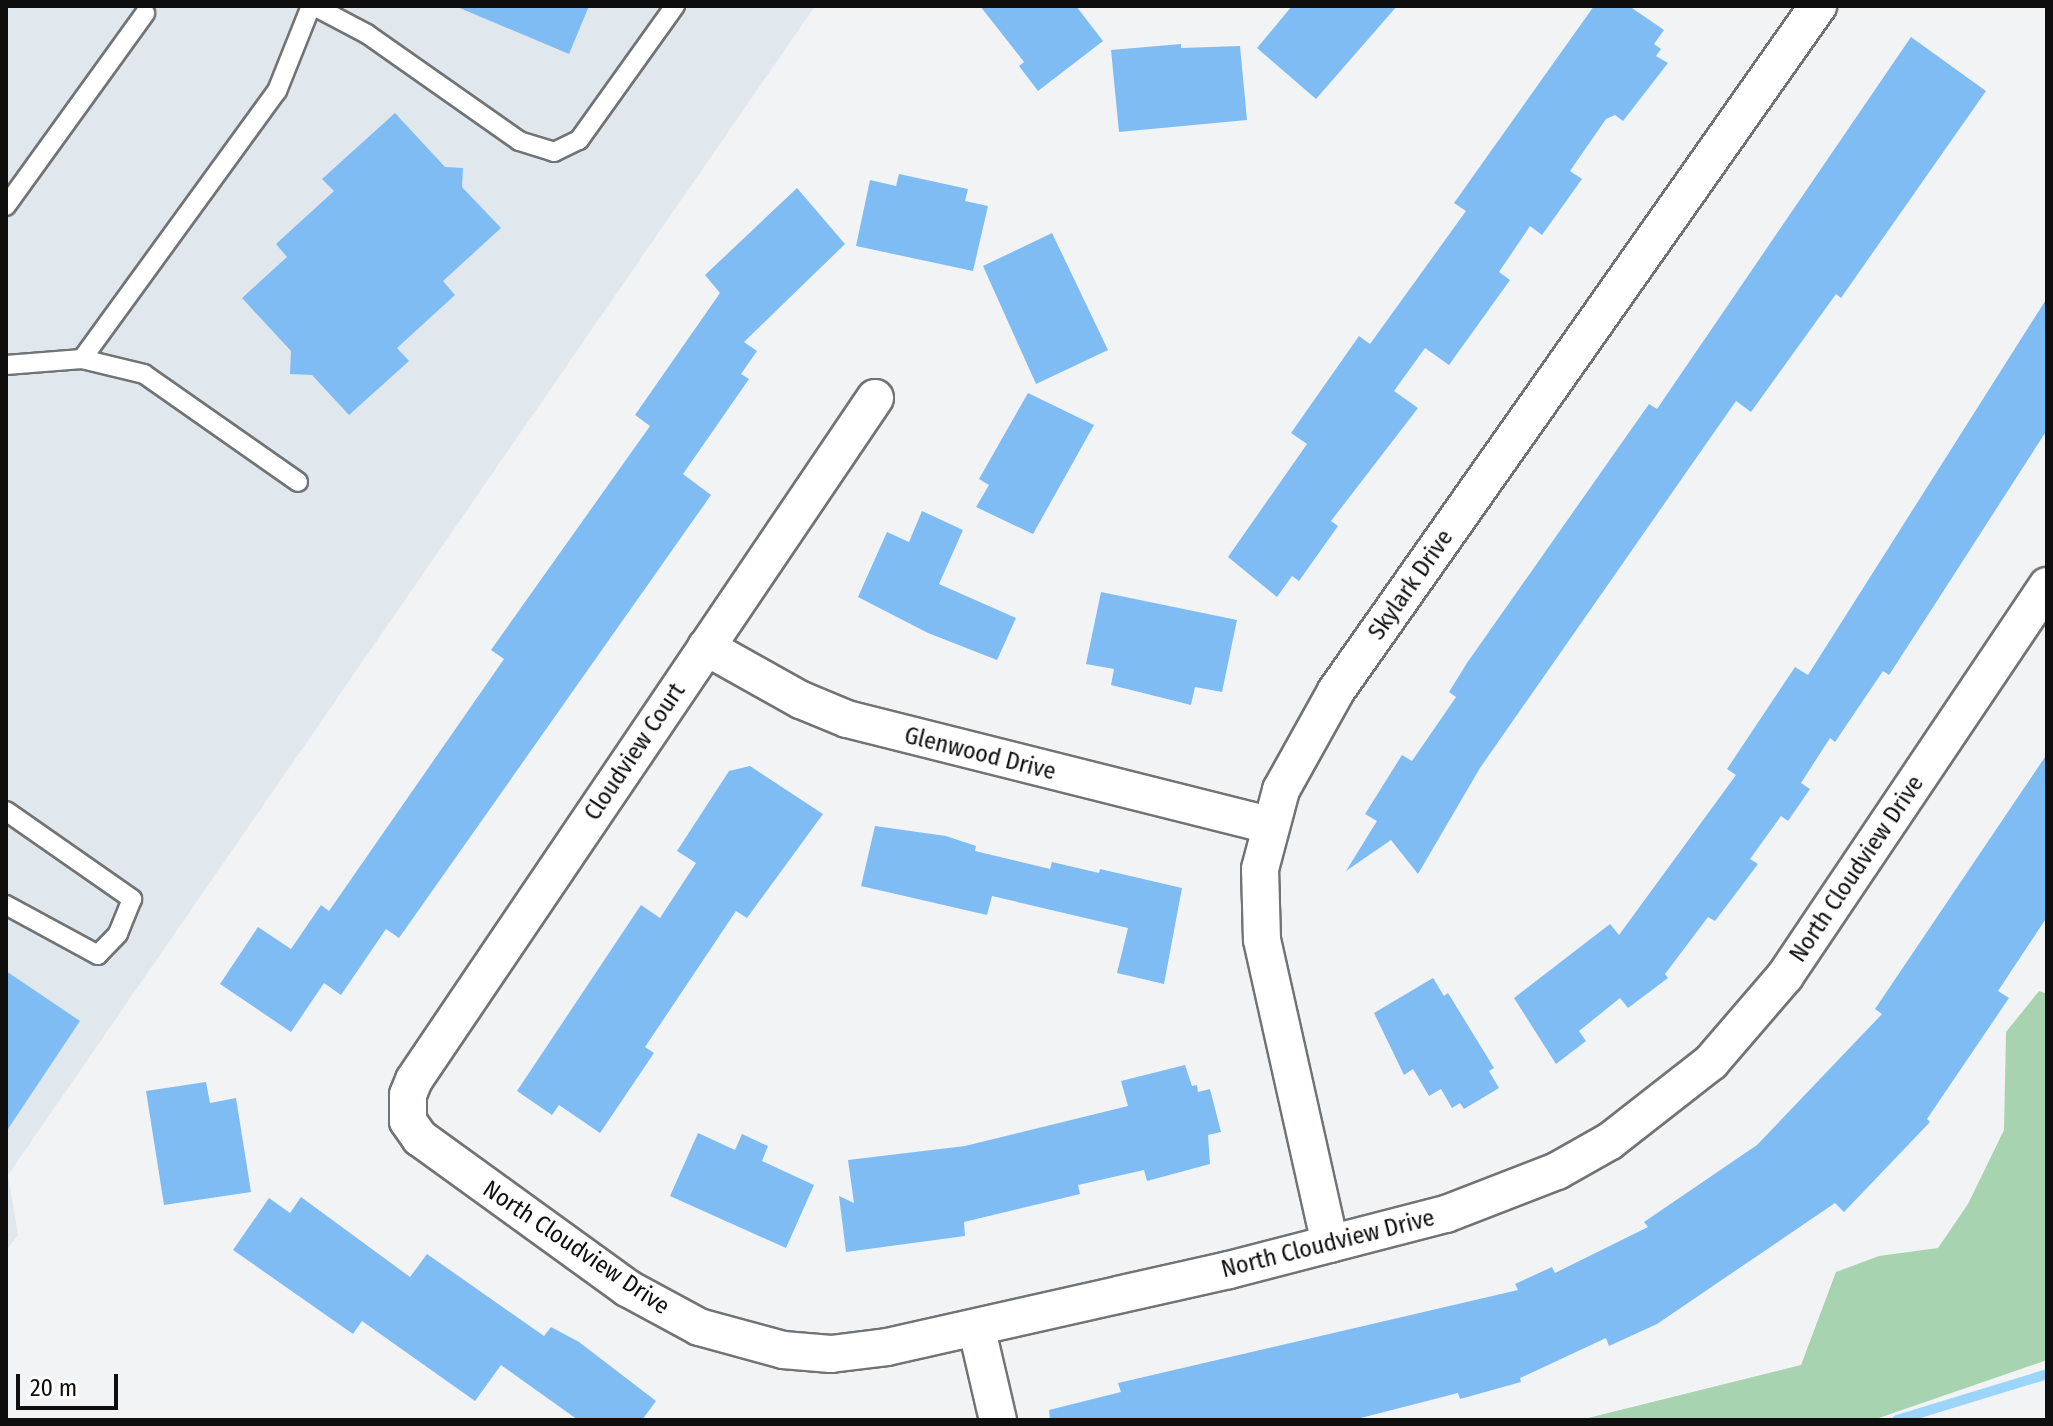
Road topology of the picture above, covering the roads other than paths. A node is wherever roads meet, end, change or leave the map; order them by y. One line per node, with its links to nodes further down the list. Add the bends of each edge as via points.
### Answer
1 (312, 6): 2 (lane, via 367,34 519,141 554,152 579,140); 6 (lane, via 277,91)
2 (675, 6)
3 (1803, 12): 13 (street, Skylark Drive, via 1336,691 1281,790)
4 (145, 13): 5 (lane)
5 (6, 206)
6 (82, 359): 7 (lane); 9 (lane, via 144,374)
7 (6, 365)
8 (875, 398): 11 (street, Cloudview Court)
9 (298, 482)
10 (2047, 586): 16 (street, North Cloudview Drive, via 1785,976 1711,1062 1610,1141 1557,1171 1446,1214)
11 (706, 647): 13 (street, Glenwood Drive, via 847,719); 15 (street, Cloudview Court, via 414,1080)
12 (6, 811): 14 (lane, via 132,899 118,934 98,955)
13 (1268, 825): 16 (street, Skylark Drive, via 1260,869 1262,940)
14 (6, 905)
15 (408, 1112): 17 (street, North Cloudview Drive, via 420,1138 441,1155 627,1288 699,1327 783,1350 831,1354)
16 (1330, 1244): 17 (street, North Cloudview Drive)
17 (977, 1330): 18 (street)
18 (998, 1420)

